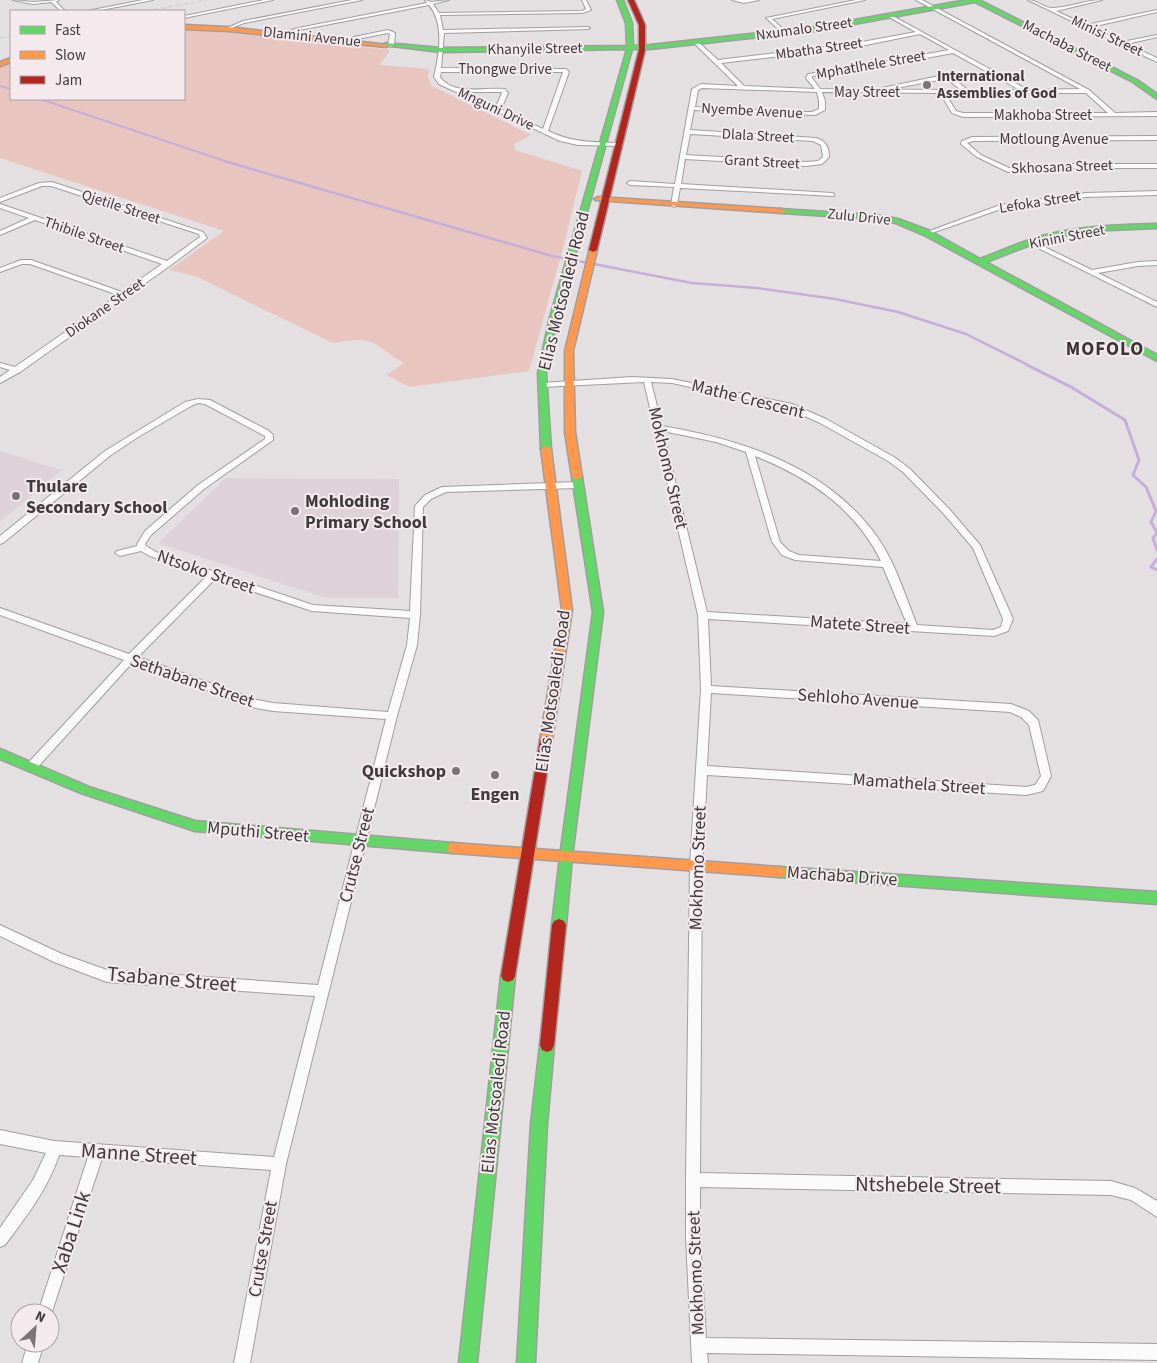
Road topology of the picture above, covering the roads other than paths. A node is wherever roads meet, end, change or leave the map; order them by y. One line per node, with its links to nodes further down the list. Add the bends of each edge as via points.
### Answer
1 (15, 0): 17 (street)
2 (57, 0): 18 (street)
3 (151, 0): 22 (street)
4 (271, 0): 27 (street)
5 (360, 0): 30 (street, via 243,22)
6 (447, 0): 19 (street)
7 (584, 0): 25 (street, via 589,9 582,12)
8 (620, 0): 42 (main road, Elias Motsoaledi Road, via 629,19)
9 (631, 0): 37 (main road, Elias Motsoaledi Road, via 642,25)
10 (734, 0): 11 (street)
11 (757, 0)
12 (863, 0): 33 (street, via 768,18)
13 (918, 0): 20 (street)
14 (975, 0): 20 (main road, Nxumalo Street); 54 (main road, Machaba Street, via 1136,81)
15 (1030, 0): 23 (street, Minisi Street)
16 (1100, 0): 23 (street)
17 (31, 1): 18 (street)
18 (53, 1): 21 (street)
19 (429, 2): 25 (street); 35 (street)
20 (931, 8): 26 (main road, Nxumalo Street); 50 (street)
21 (62, 10)
22 (95, 10)
23 (1052, 10): 28 (street, Minisi Street)
24 (1157, 11): 28 (street)
25 (437, 14): 32 (street)
26 (889, 15): 33 (main road, Nxumalo Street); 34 (street)
27 (185, 17)
28 (1087, 26): 39 (street, Minisi Street)
29 (185, 27): 30 (main road, Dlamini Avenue)
30 (227, 28): 35 (main road, Dlamini Avenue)
31 (588, 28): 32 (street)
32 (442, 32): 40 (street)
33 (784, 33): 38 (main road, Nxumalo Street)
34 (920, 33): 41 (street); 44 (street, Mbatha Street, via 851,46)
35 (283, 34): 40 (main road, Dlamini Avenue)
36 (1157, 36): 39 (street)
37 (643, 42): 38 (main road, Nxumalo Street); 42 (main road, Nxumalo Street); 63 (main road, Elias Motsoaledi Road)
38 (697, 43): 44 (street)
39 (1123, 43): 43 (street, Minisi Street)
40 (441, 50): 42 (main road, Khanyile Street, via 610,48); 45 (street)
41 (953, 51): 48 (street, Mphatlhele Street, via 808,76); 49 (street)
42 (628, 52): 62 (main road, Elias Motsoaledi Road)
43 (1157, 60)
44 (718, 62): 46 (street)
45 (439, 70): 47 (street, Mnguni Drive, via 439,81); 59 (street, Thongwe Drive, via 564,70)
46 (742, 87): 48 (street, May Street); 55 (street, May Street, via 701,86 695,89)
47 (456, 90): 56 (street, Mnguni Drive); 56 (street, via 503,90 505,93)
48 (820, 91): 51 (street, May Street); 55 (street, Nyembe Avenue, via 822,110 813,114)
49 (1026, 91): 50 (street, May Street); 53 (street, May Street)
50 (1087, 91): 57 (street)
51 (871, 92): 52 (street, May Street); 53 (street, via 939,78 953,82)
52 (942, 92): 53 (street, May Street); 57 (street, Makhoba Street, via 954,112 962,114)
53 (967, 92)
54 (1157, 96)
55 (691, 108): 60 (street)
56 (498, 109): 59 (street, Mnguni Drive)
57 (1113, 114): 58 (street, Makhoba Street)
58 (1157, 114)
59 (545, 132): 62 (street, Mnguni Drive, via 569,142)
60 (688, 132): 64 (street, Dlala Street, via 814,139); 66 (street)
61 (1157, 138): 65 (street, Motloung Avenue, via 964,142)
62 (602, 144): 63 (street, Mnguni Drive); 72 (main road, Elias Motsoaledi Road)
63 (620, 145): 74 (main road, Elias Motsoaledi Road)
64 (826, 147): 66 (street, Grant Street, via 826,160 814,164)
65 (971, 151): 67 (street, Skhosana Street, via 1008,170)
66 (684, 157): 69 (street)
67 (1157, 166)
68 (630, 183): 69 (street, Zulu Drive)
69 (679, 186): 71 (street, Zulu Drive); 75 (street)
70 (1157, 193): 81 (street, Lefoka Street, via 1086,195 1000,207)
71 (832, 195)
72 (588, 198): 74 (main road, Zulu Drive); 96 (main road, Elias Motsoaledi Road, via 547,346)
73 (0, 200): 80 (street, Qjetile Street, via 41,184 52,184)
74 (607, 200): 75 (main road, Zulu Drive); 95 (main road, Elias Motsoaledi Road, via 569,351)
75 (674, 205): 81 (main road, Zulu Drive, via 876,217 898,221)
76 (0, 206): 77 (street, Thibile Street)
77 (34, 218): 79 (street); 85 (street, Thibile Street)
78 (1157, 226): 82 (main road, Kinini Street, via 1100,229)
79 (0, 233)
80 (201, 233): 85 (street, Diokane Street, via 203,239)
81 (928, 233): 83 (main road, Zulu Drive)
82 (1030, 242): 83 (main road, Kinini Street); 87 (street)
83 (979, 262): 90 (main road, Zulu Drive)
84 (1157, 263): 87 (street)
85 (168, 264): 88 (street, Diokane Street)
86 (0, 270): 88 (street, via 21,262 32,262)
87 (1093, 272): 89 (street)
88 (123, 295): 92 (street, Diokane Street)
89 (1157, 305)
90 (1157, 358)
91 (0, 365): 92 (street)
92 (17, 370): 94 (street, Diokane Street)
93 (647, 380): 95 (street, Mathe Crescent); 97 (street, Mokhomo Street); 109 (street, Mathe Crescent, via 688,384 788,406 891,459 947,512 976,547)
94 (0, 382)
95 (568, 383): 96 (street, Mathe Crescent); 99 (main road, Elias Motsoaledi Road, via 570,432)
96 (542, 385): 100 (main road, Elias Motsoaledi Road)
97 (658, 428): 98 (street, via 704,436); 108 (street, Mokhomo Street)
98 (750, 450): 104 (street, via 798,472 842,503 874,540); 104 (street, via 776,542 782,552 790,557)
99 (578, 485): 100 (street, Crutse Street); 120 (main road, Elias Motsoaledi Road, via 598,612)
100 (550, 486): 107 (street, Crutse Street, via 445,489 422,502 419,509); 119 (main road, Elias Motsoaledi Road, via 567,610)
101 (0, 541): 102 (street, Ntsoko Street, via 108,453 188,404 203,401 215,405 268,434 269,440 201,487 148,533)
102 (142, 548): 103 (street); 105 (street, Ntsoko Street)
103 (120, 553)
104 (886, 564): 110 (street)
105 (213, 576): 107 (street, Ntsoko Street, via 319,609); 111 (street)
106 (0, 611): 111 (street, Sethabane Street)
107 (415, 615): 114 (street, Crutse Street, via 412,645)
108 (703, 615): 110 (street, Matete Street); 112 (street, Mokhomo Street)
109 (1008, 619): 110 (street, Matete Street, via 1005,629 994,633)
110 (913, 628)
111 (130, 660): 114 (street, Sethabane Street, via 274,708); 116 (street)
112 (706, 689): 113 (street, Sehloho Avenue); 117 (street, Mokhomo Street)
113 (1011, 708): 117 (street, Mamathela Street, via 1025,714 1034,723 1046,776 1039,788 1033,791)
114 (392, 716): 118 (street, Crutse Street)
115 (0, 754): 116 (main road, Mputhi Street)
116 (31, 767): 118 (main road, Mputhi Street, via 85,790 195,826)
117 (701, 770): 121 (street, Mokhomo Street)
118 (361, 840): 119 (main road, Mputhi Street); 124 (street, Crutse Street)
119 (528, 854): 120 (main road, Machaba Drive); 136 (main road, Elias Motsoaledi Road, via 508,977)
120 (566, 857): 121 (main road, Machaba Drive); 137 (main road, Elias Motsoaledi Road, via 540,1124)
121 (696, 865): 122 (main road, Machaba Drive); 129 (street, Mokhomo Street)
122 (1157, 898)
123 (0, 930): 124 (street, Tsabane Street, via 58,958 107,976)
124 (322, 991): 128 (street, Crutse Street)
125 (0, 1137): 126 (street, Manne Street)
126 (54, 1148): 127 (street, Manne Street); 131 (street, via 48,1169 34,1195)
127 (97, 1151): 128 (street, Manne Street); 132 (street, Xaba Link)
128 (279, 1164): 135 (street, Crutse Street)
129 (693, 1180): 130 (street, Ntshebele Street, via 1111,1188 1143,1198); 133 (street, Mokhomo Street)
130 (1157, 1210)
131 (0, 1240)
132 (48, 1303)
133 (699, 1345): 134 (street); 138 (street, Mokhomo Street)
134 (1157, 1352)
135 (242, 1363)
136 (468, 1363)
137 (526, 1363)
138 (700, 1363)

